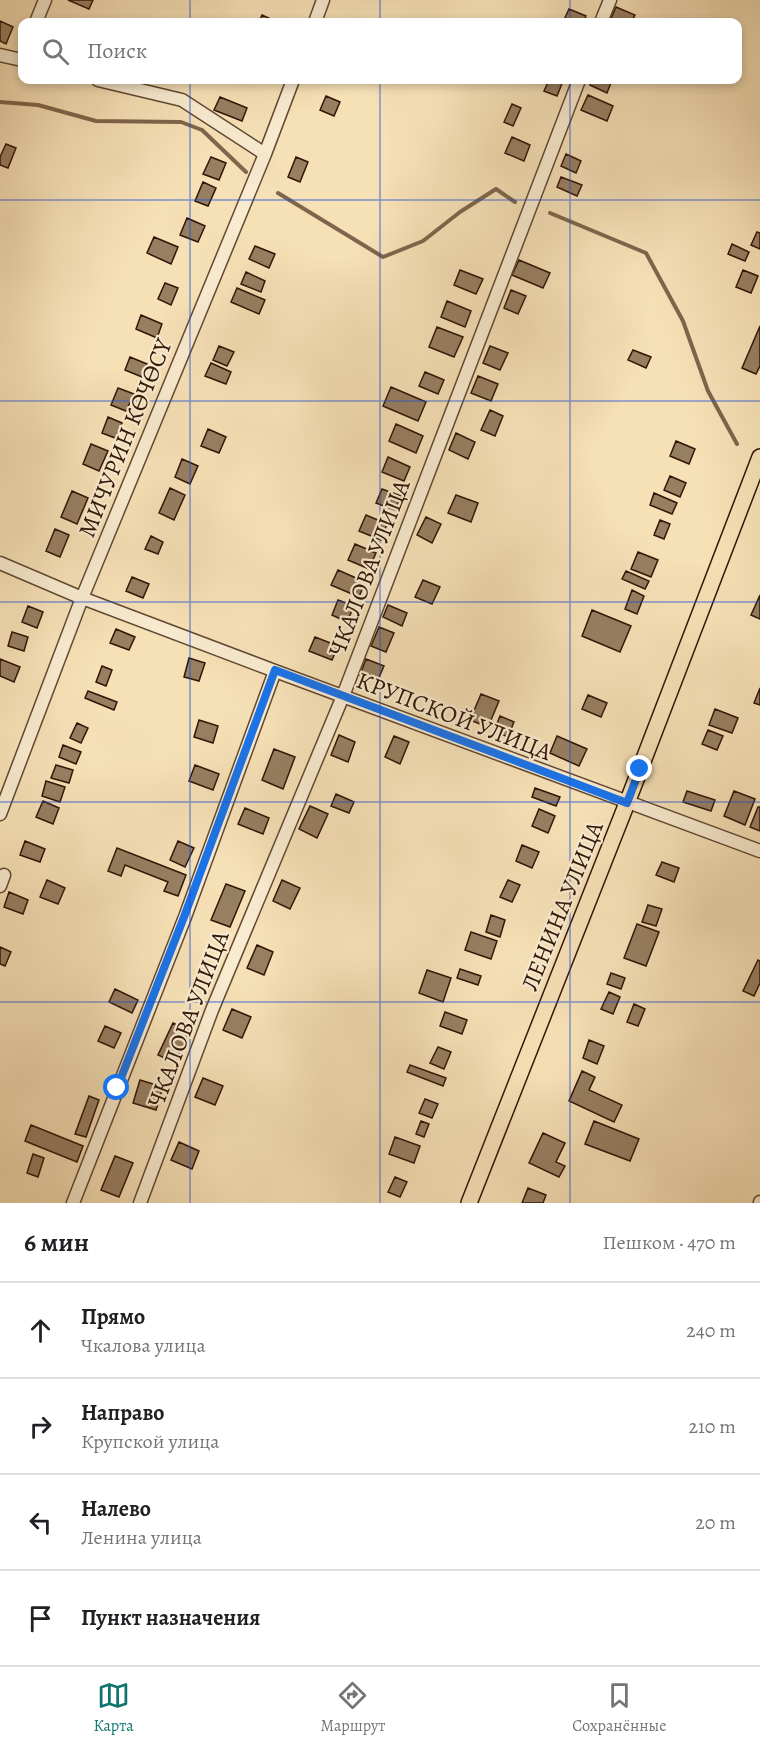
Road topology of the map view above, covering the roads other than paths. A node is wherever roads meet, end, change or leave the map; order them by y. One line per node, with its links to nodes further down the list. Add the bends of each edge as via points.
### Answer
1 (45, 0): 4 (street)
2 (323, 0): 5 (street)
3 (610, 0): 6 (street)
4 (38, 18)
5 (316, 18)
6 (603, 18)
7 (0, 55): 8 (street)
8 (18, 58)
9 (116, 84): 12 (street, via 182,100)
10 (291, 84): 12 (street, МИЧУРИН КӨЧӨСҮ)
11 (577, 84): 17 (street, ЧКАЛОВА УЛИЦА)
12 (265, 154): 15 (street, МИЧУРИН КӨЧӨСҮ)
13 (760, 457): 18 (main road, ЛЕНИНА УЛИЦА)
14 (0, 563): 15 (street, КРУПСКОЙ УЛИЦА)
15 (82, 598): 16 (street, КРУПСКОЙ УЛИЦА); 19 (street, МИЧУРИН КӨЧӨСҮ)
16 (275, 670): 17 (street, КРУПСКОЙ УЛИЦА); 21 (street, ЧКАЛОВА УЛИЦА)
17 (343, 696): 18 (street, КРУПСКОЙ УЛИЦА); 22 (street, ЧКАЛОВА УЛИЦА, via 212,1010)
18 (627, 803): 20 (street, КРУПСКОЙ УЛИЦА); 23 (main road, ЛЕНИНА УЛИЦА)
19 (0, 814)
20 (760, 851)
21 (73, 1203)
22 (140, 1203)
23 (469, 1203)

